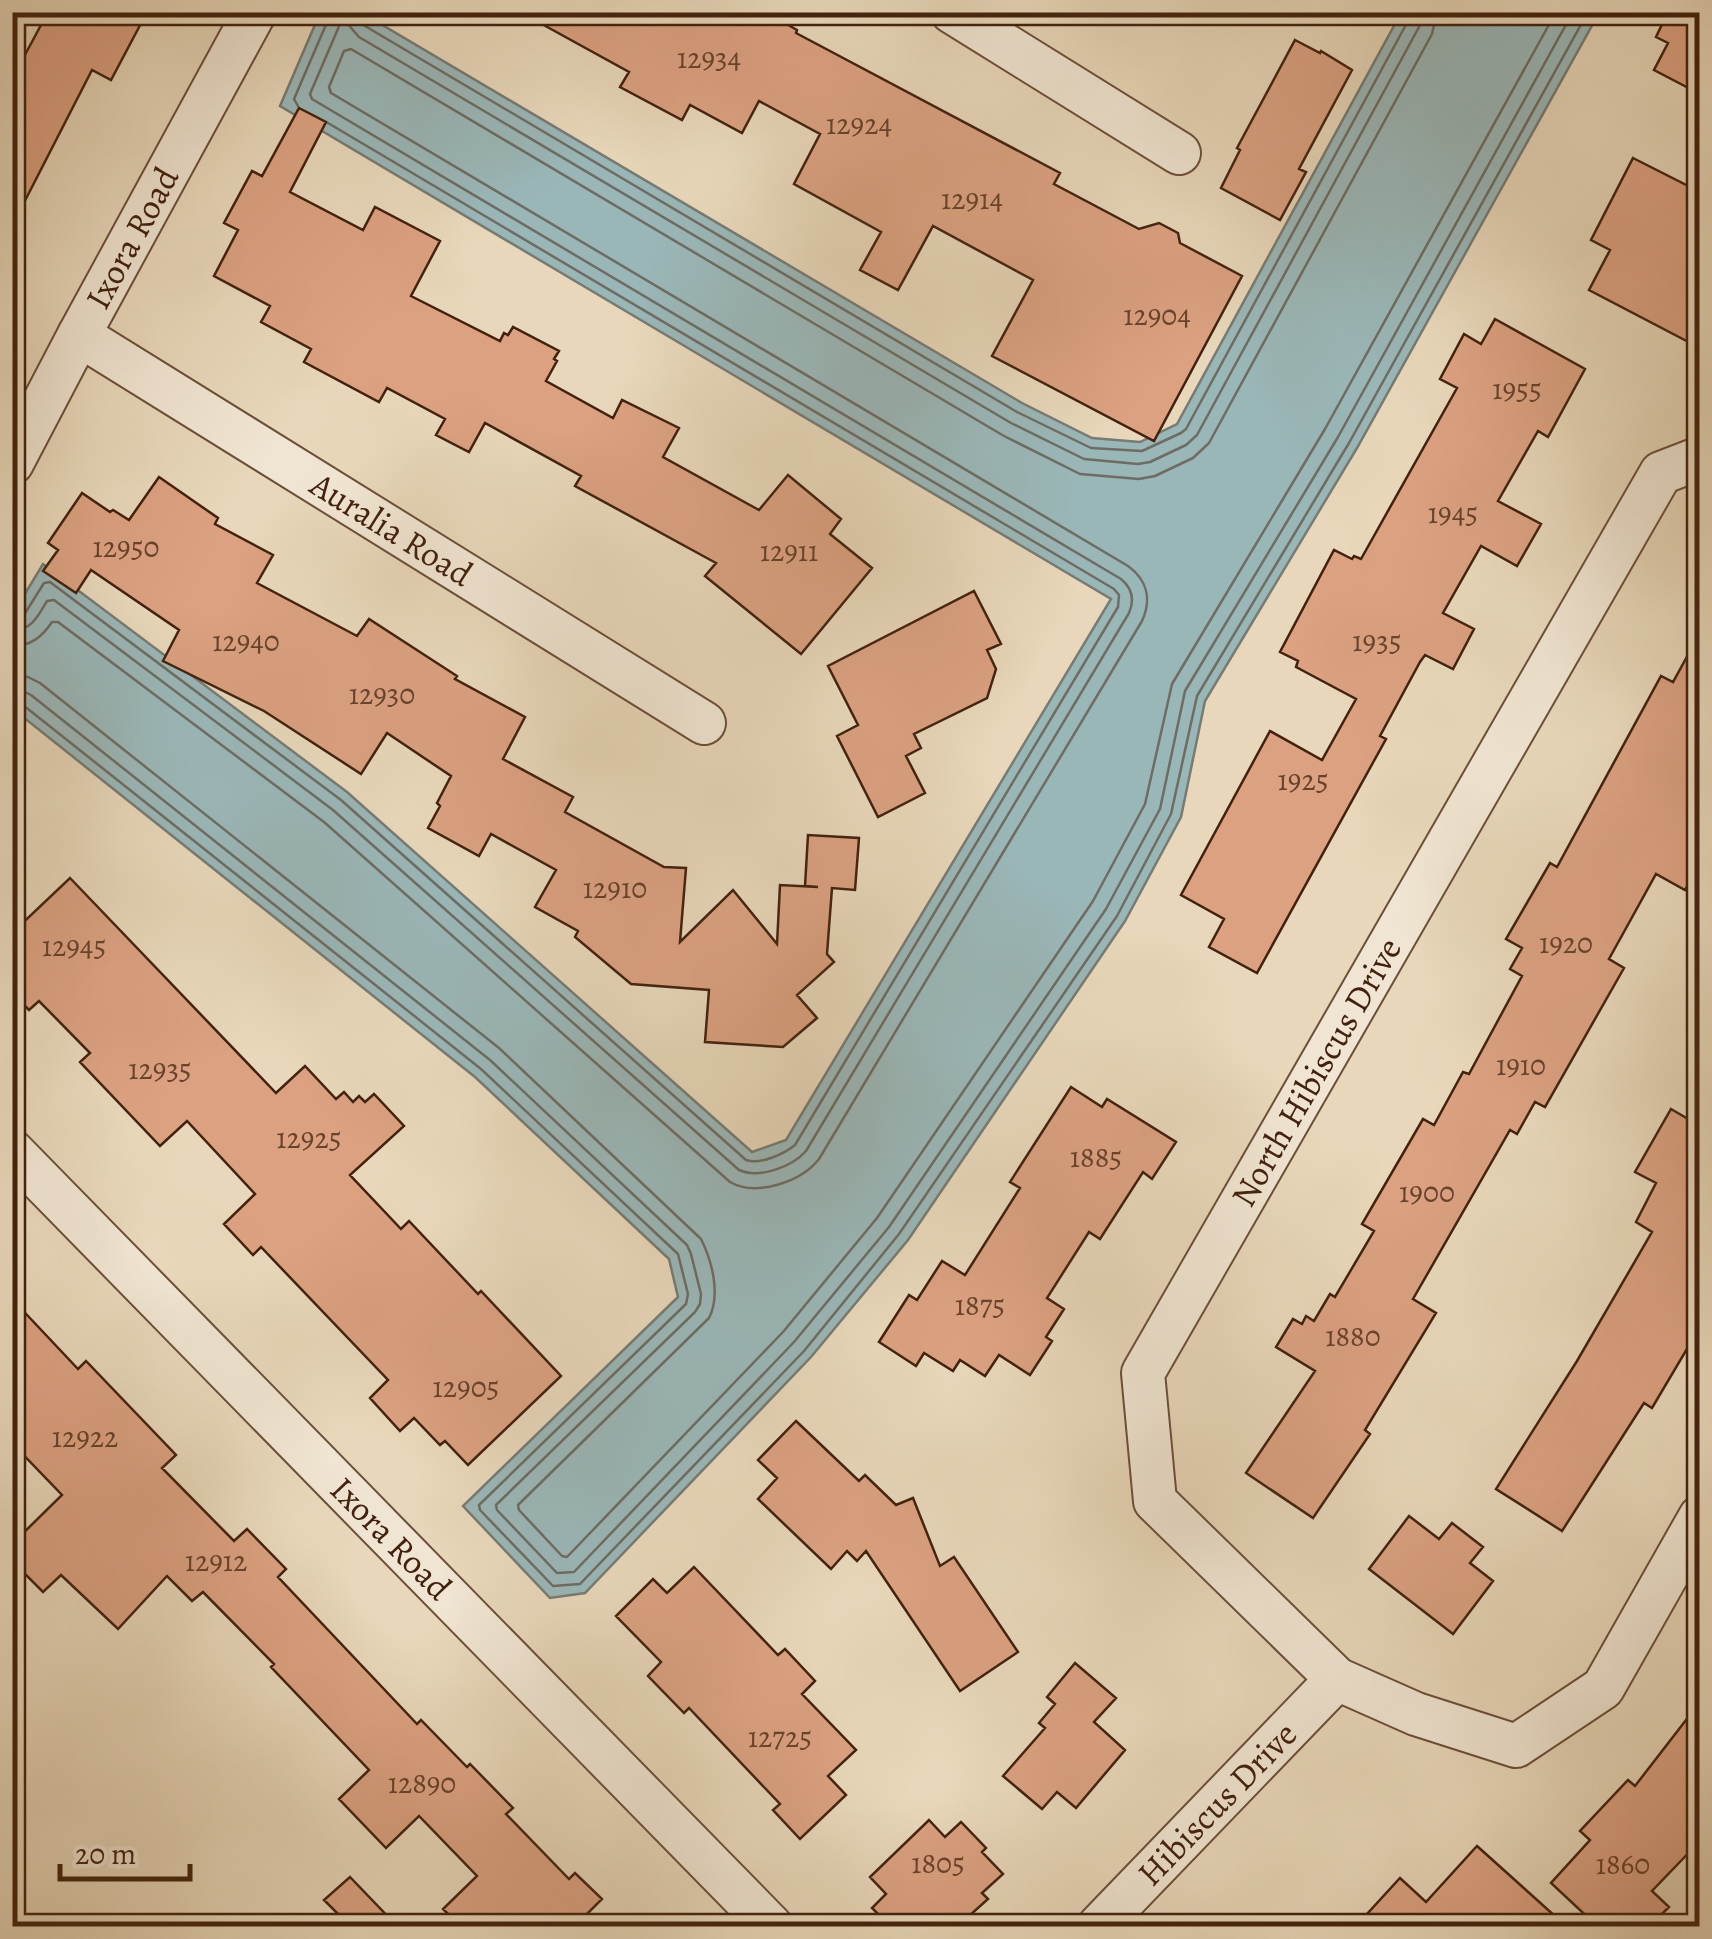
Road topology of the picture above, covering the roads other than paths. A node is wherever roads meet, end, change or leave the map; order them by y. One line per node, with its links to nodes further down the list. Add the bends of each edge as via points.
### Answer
1 (255, 12): 4 (street, Ixora Road)
2 (952, 12): 3 (street)
3 (1179, 153)
4 (79, 335): 6 (street, Ixora Road); 7 (street, Auralia Road)
5 (1700, 458): 10 (street, North Hibiscus Drive, via 1661,474 1142,1372 1155,1502)
6 (12, 462)
7 (704, 723)
8 (12, 1151): 11 (street, Ixora Road)
9 (1700, 1517): 10 (street, via 1603,1688 1516,1746)
10 (1338, 1680): 12 (street, Hibiscus Drive)
11 (771, 1926)
12 (1099, 1926)

